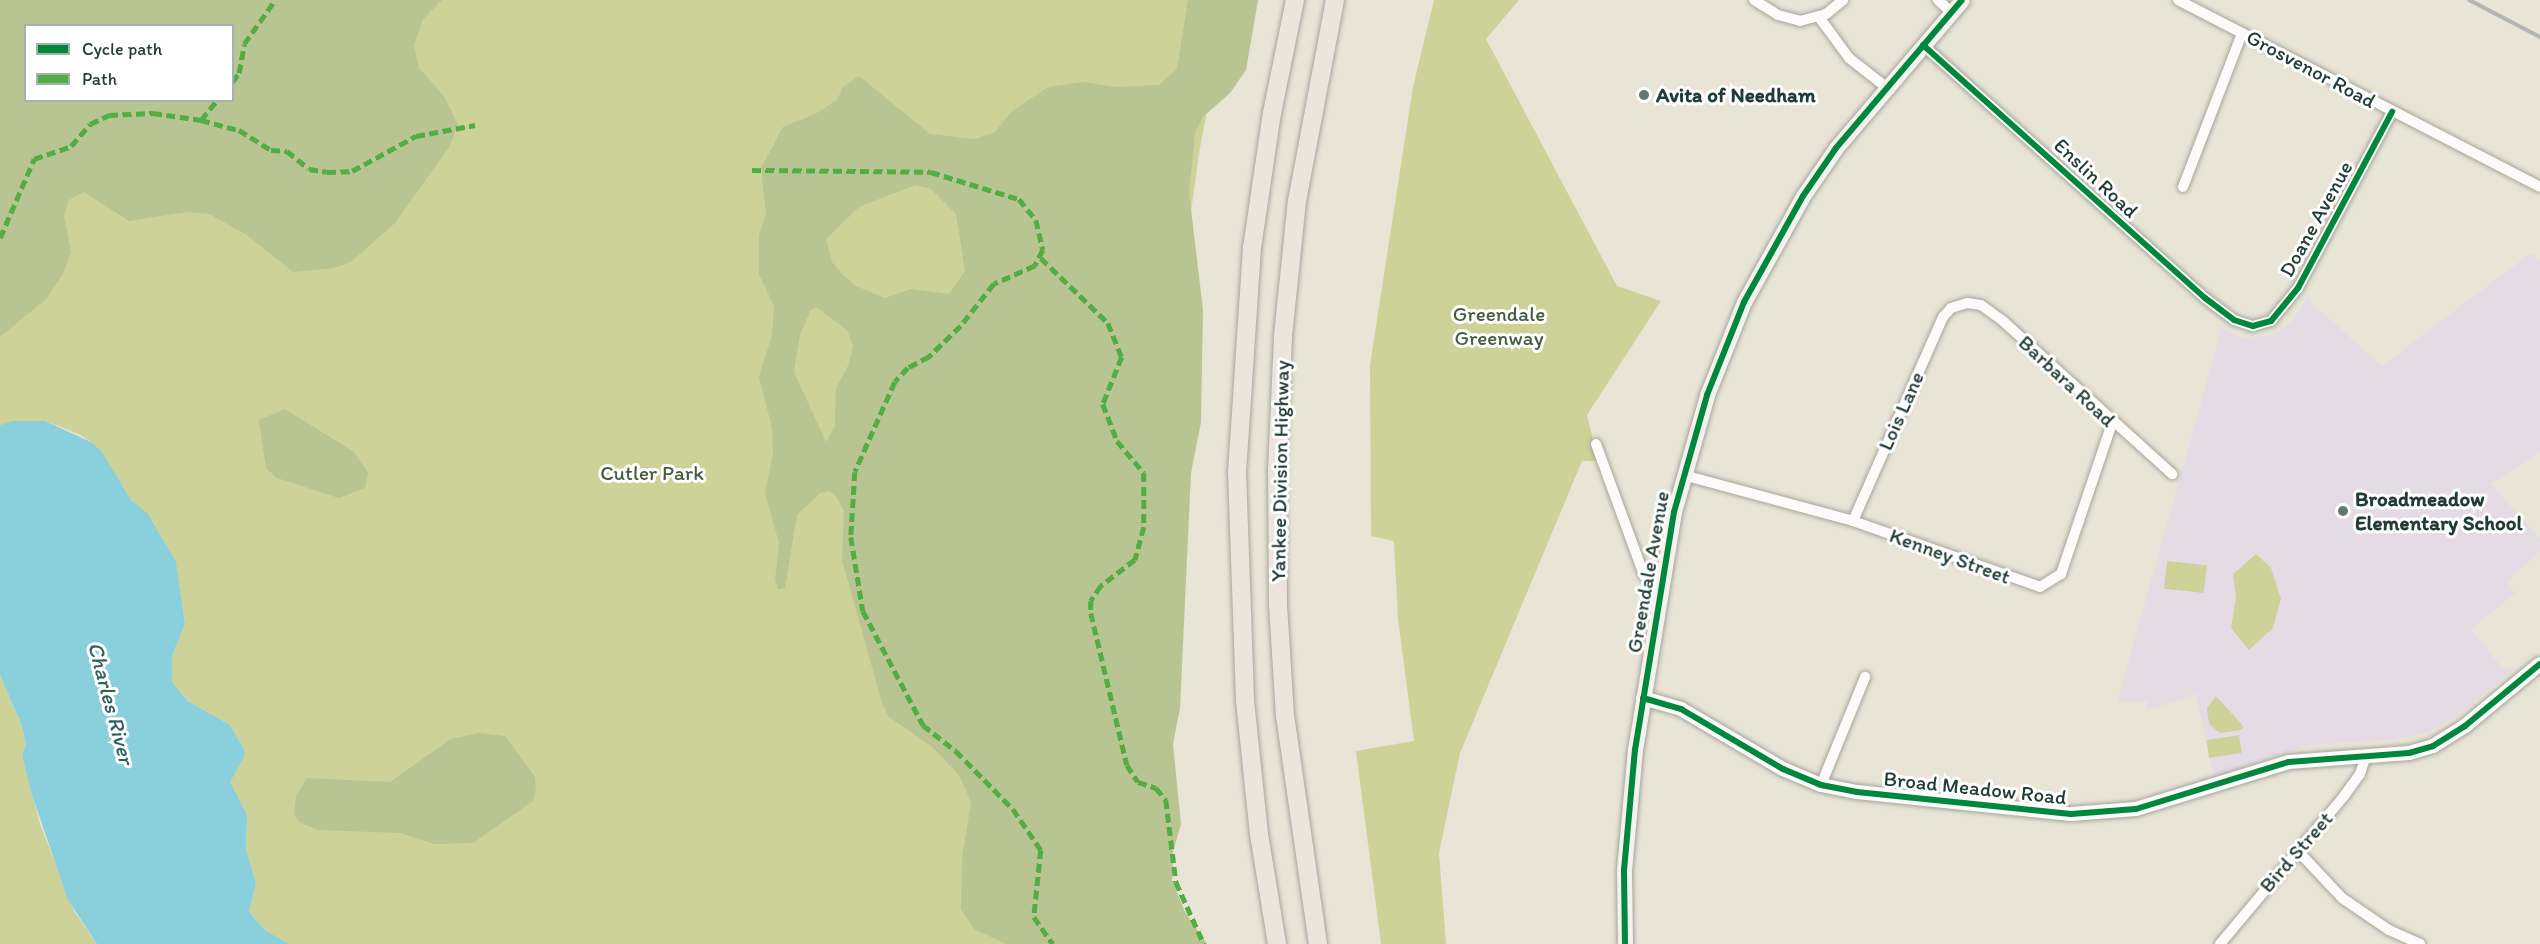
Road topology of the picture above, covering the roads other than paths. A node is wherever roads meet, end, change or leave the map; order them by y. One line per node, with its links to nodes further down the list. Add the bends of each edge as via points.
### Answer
1 (1295, 0): 30 (highway, Yankee Division Highway, via 1268,135 1252,248 1237,473 1245,700)
2 (1335, 0): 31 (highway, Yankee Division Highway, via 1311,113 1293,235 1283,336 1276,481 1285,716)
3 (1754, 0): 9 (street, via 1786,18 1800,21)
4 (1843, 0): 9 (street)
5 (1938, 0): 8 (street)
6 (1962, 0): 8 (main road, Greendale Avenue)
7 (2178, 0): 10 (street, Grosvenor Road)
8 (1951, 12): 11 (main road, Greendale Avenue)
9 (1819, 17): 12 (street, via 1849,58)
10 (2242, 33): 13 (street, Grosvenor Road); 14 (street)
11 (1923, 45): 12 (main road, Greendale Avenue); 17 (street, Enslin Road, via 2205,298 2234,320)
12 (1886, 87): 21 (main road, Greendale Avenue, via 1813,180 1763,265 1720,357)
13 (2392, 112): 15 (street, Grosvenor Road); 17 (street, Doane Avenue, via 2298,288 2271,321)
14 (2183, 187)
15 (2540, 187)
16 (1956, 306): 18 (street, Barbara Road, via 1981,305 2004,322); 22 (street, Lois Lane, via 1943,317)
17 (2253, 326)
18 (2112, 423): 20 (street, Barbara Road); 22 (street, Kenney Street, via 2061,574 2040,587)
19 (1596, 444): 23 (street, via 1644,575)
20 (2172, 474)
21 (1683, 475): 22 (street, Kenney Street); 23 (main road, Greendale Avenue)
22 (1853, 521)
23 (1660, 588): 26 (main road, Greendale Avenue)
24 (2540, 664): 27 (street, Broad Meadow Road, via 2465,726 2433,746 2409,753)
25 (1864, 677): 28 (street)
26 (1643, 698): 28 (street, Broad Meadow Road, via 1682,709 1783,769); 32 (main road, Greendale Avenue, via 1625,849)
27 (2366, 756): 28 (street, Broad Meadow Road, via 2289,762 2136,809 2071,814 1857,792); 29 (street, Bird Street, via 2360,774)
28 (1821, 784)
29 (2297, 850): 33 (street, Bird Street); 34 (street, via 2342,898 2389,930)
30 (1277, 944)
31 (1318, 944)
32 (1625, 944)
33 (2220, 944)
34 (2420, 944)

